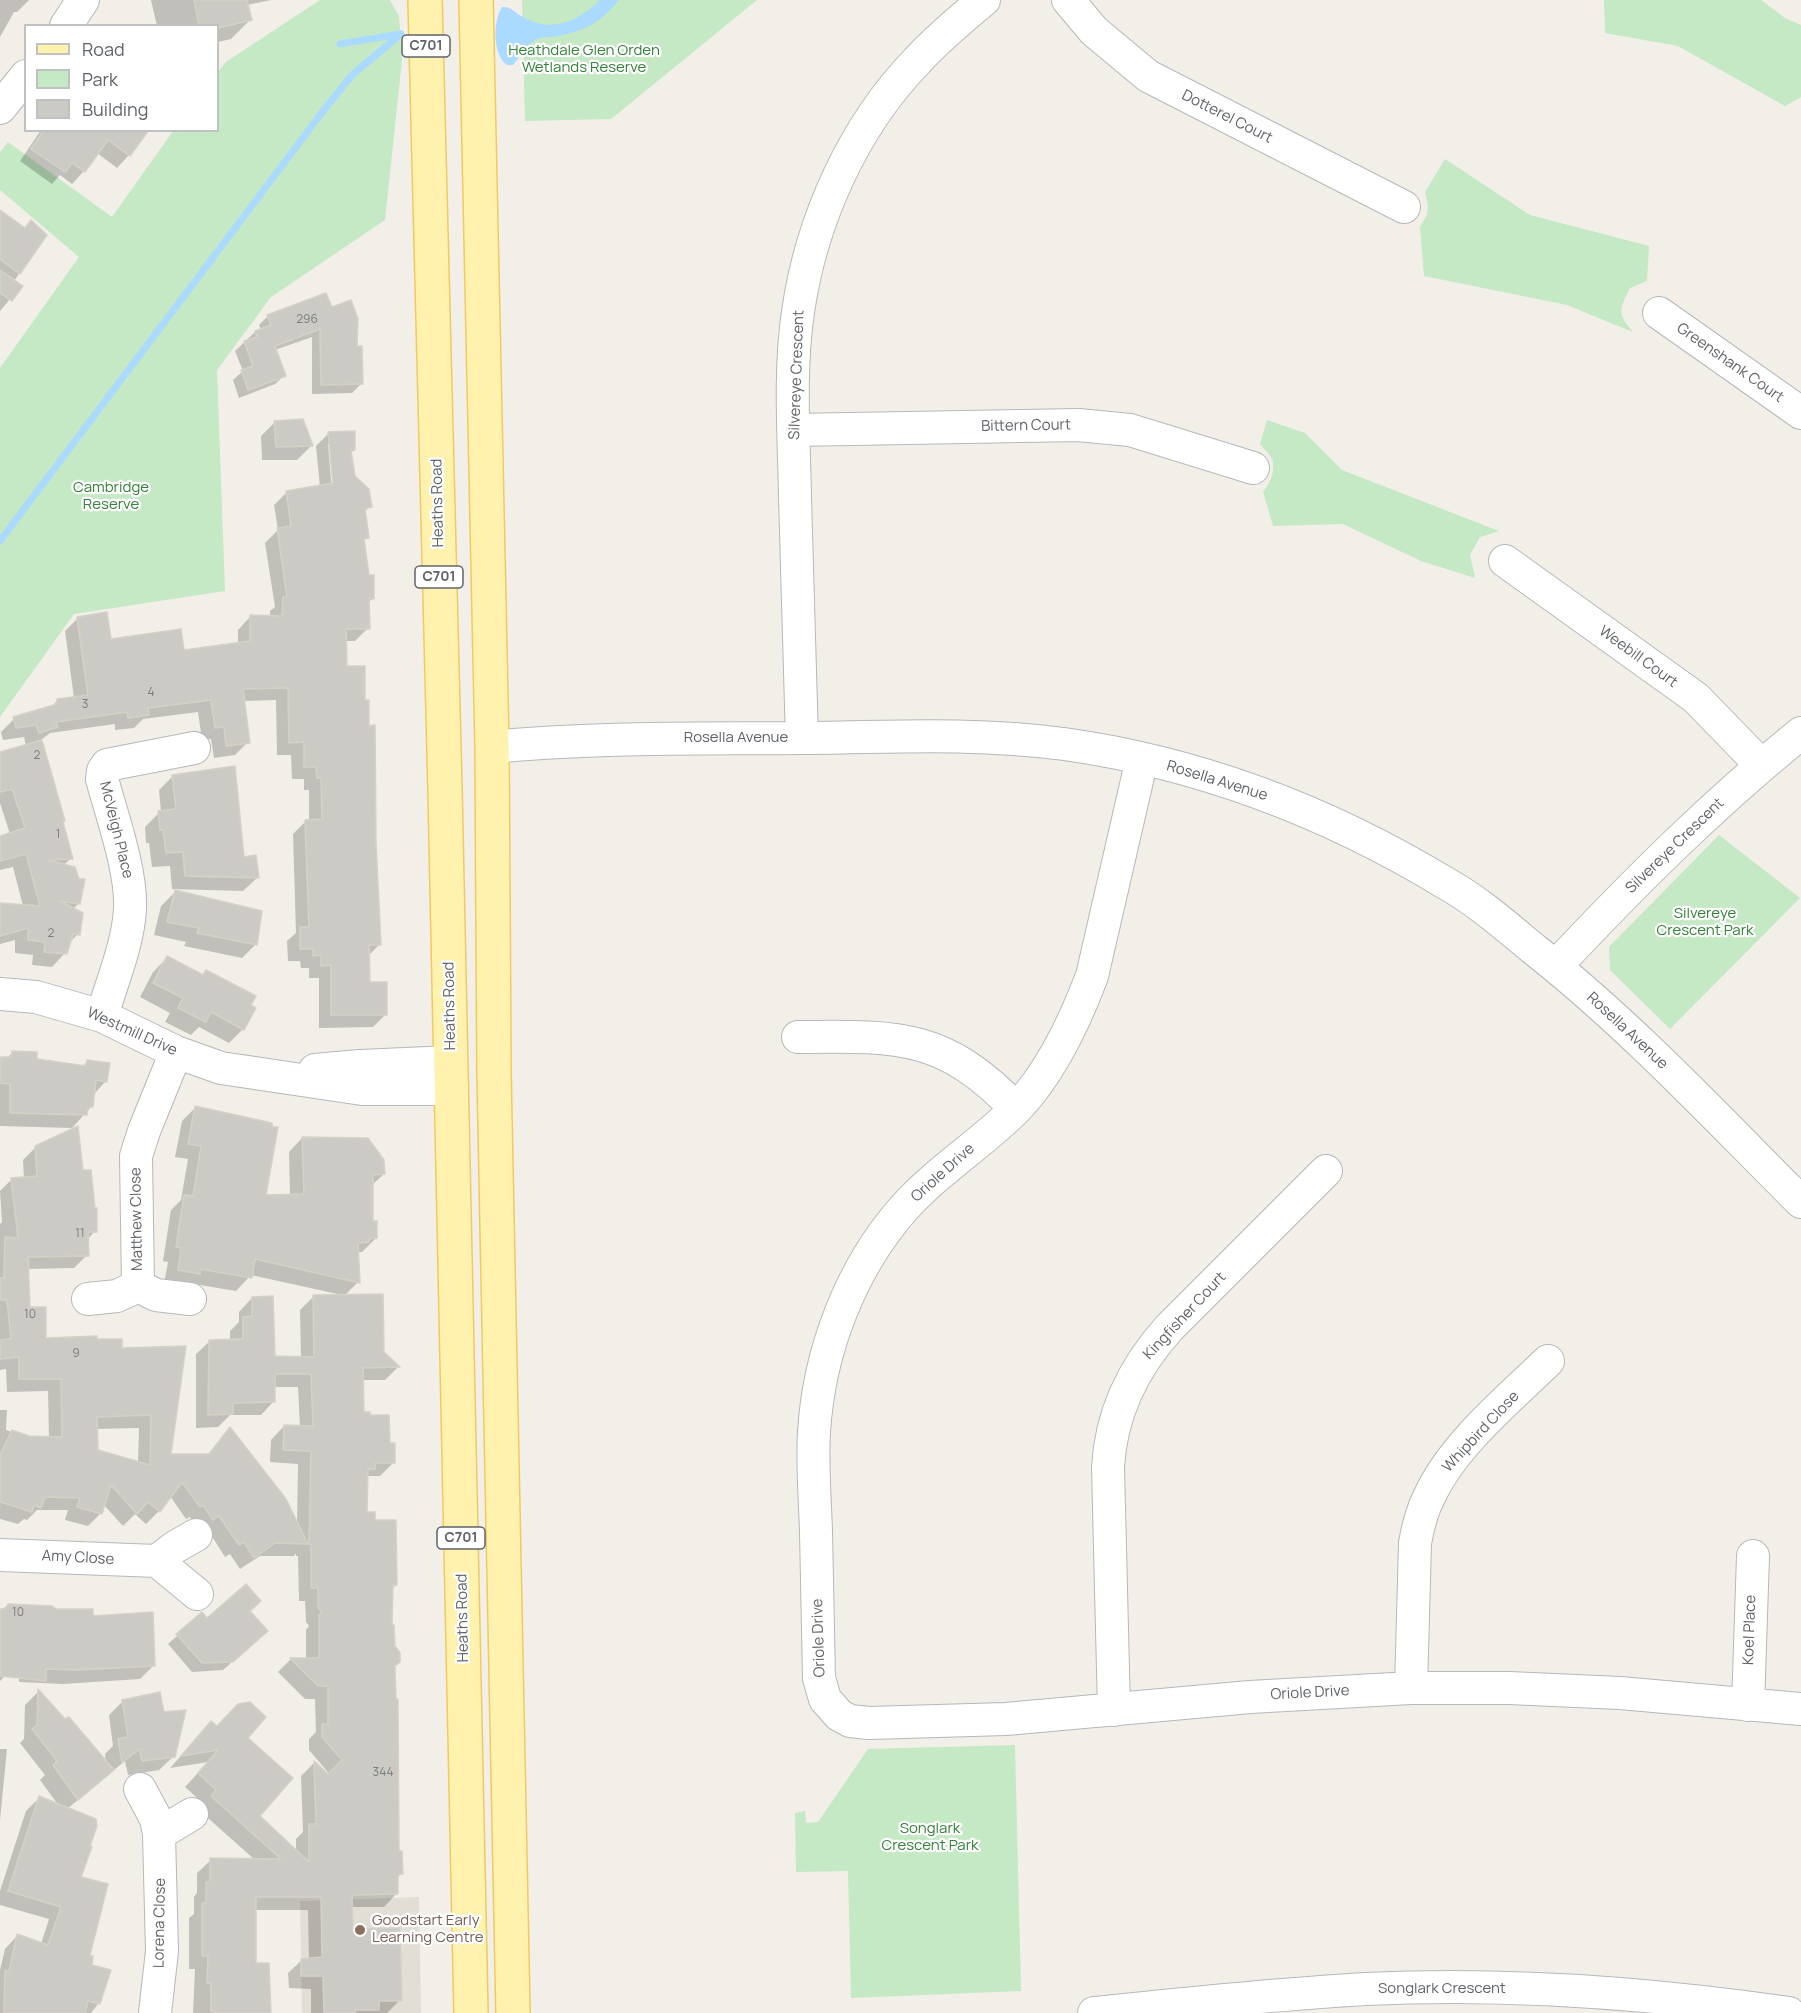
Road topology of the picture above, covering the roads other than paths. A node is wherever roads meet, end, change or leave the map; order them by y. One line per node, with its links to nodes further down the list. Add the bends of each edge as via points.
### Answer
1 (83, 0): 6 (street)
2 (425, 0): 19 (main road, Heaths Road / C701)
3 (476, 0): 17 (main road, C701)
4 (984, 0): 12 (street, Silvereye Crescent, via 915,62 890,92 862,133 828,203 798,312)
5 (1068, 0): 9 (street, Dotterel Court, via 1094,31 1148,76)
6 (67, 24)
7 (24, 78): 8 (street)
8 (0, 108)
9 (1404, 207)
10 (1659, 313): 11 (street, Greenshank Court)
11 (1801, 413)
12 (794, 430): 13 (street, Bittern Court, via 1078,425 1130,430); 16 (street, Silvereye Crescent)
13 (1253, 468)
14 (1505, 561): 21 (street, Weebill Court, via 1696,698)
15 (1801, 733): 21 (street, Silvereye Crescent)
16 (802, 738): 17 (street, Rosella Avenue, via 644,739); 20 (street, Rosella Avenue, via 1010,739)
17 (492, 747): 19 (main road); 27 (main road, C701)
18 (194, 748): 24 (street, McVeigh Place, via 107,765 103,771 129,882 130,909 126,937)
19 (444, 748): 28 (main road, Heaths Road / C701)
20 (1143, 759): 22 (street, Rosella Avenue, via 1235,784 1357,835 1449,884); 29 (street, Oriole Drive, via 1092,976 1066,1037)
21 (1761, 765): 22 (street, Silvereye Crescent, via 1666,853)
22 (1556, 966): 31 (street, Rosella Avenue, via 1644,1046)
23 (0, 993): 24 (street, Westmill Drive, via 36,997)
24 (102, 1016): 26 (street, Westmill Drive)
25 (798, 1037): 29 (street, via 886,1038 927,1046 969,1066)
26 (176, 1052): 28 (street, Westmill Drive, via 221,1068 264,1075 360,1066); 32 (street, Matthew Close, via 136,1156)
27 (494, 1073): 28 (main road); 53 (main road, C701)
28 (451, 1076): 52 (main road, Heaths Road / C701)
29 (1016, 1108): 44 (street, Oriole Drive, via 903,1209 865,1263 838,1318 821,1376 814,1432 819,1678 825,1699 838,1715 869,1723 967,1721)
30 (1326, 1171): 44 (street, Kingfisher Court, via 1151,1348 1119,1408 1112,1429 1108,1467)
31 (1801, 1202)
32 (138, 1286): 33 (street, Matthew Close, via 117,1296); 34 (street, Matthew Close, via 156,1295)
33 (88, 1299)
34 (190, 1299)
35 (1548, 1361): 41 (street, Whipbird Close, via 1454,1456 1429,1495 1415,1543)
36 (196, 1535): 39 (street)
37 (0, 1554): 39 (street, Amy Close)
38 (1753, 1556): 42 (street, Koel Place)
39 (157, 1562): 40 (street)
40 (197, 1594)
41 (1411, 1688): 42 (street, Oriole Drive, via 1609,1692); 44 (street, Oriole Drive)
42 (1748, 1705): 43 (street, Oriole Drive)
43 (1801, 1709)
44 (1114, 1710)
45 (140, 1789): 47 (street, Lorena Close, via 156,1819)
46 (192, 1814): 47 (street)
47 (159, 1834): 51 (street, Lorena Close, via 162,1951)
48 (1427, 2000): 49 (street, Songlark Crescent, via 1520,1989 1602,1993); 50 (street, Songlark Crescent, via 1368,1989 1251,1997)
49 (1749, 2010): 55 (street, Songlark Crescent)
50 (1137, 2011): 54 (street, Songlark Crescent)
51 (155, 2013)
52 (471, 2013)
53 (513, 2013)
54 (1094, 2013)
55 (1789, 2013)

